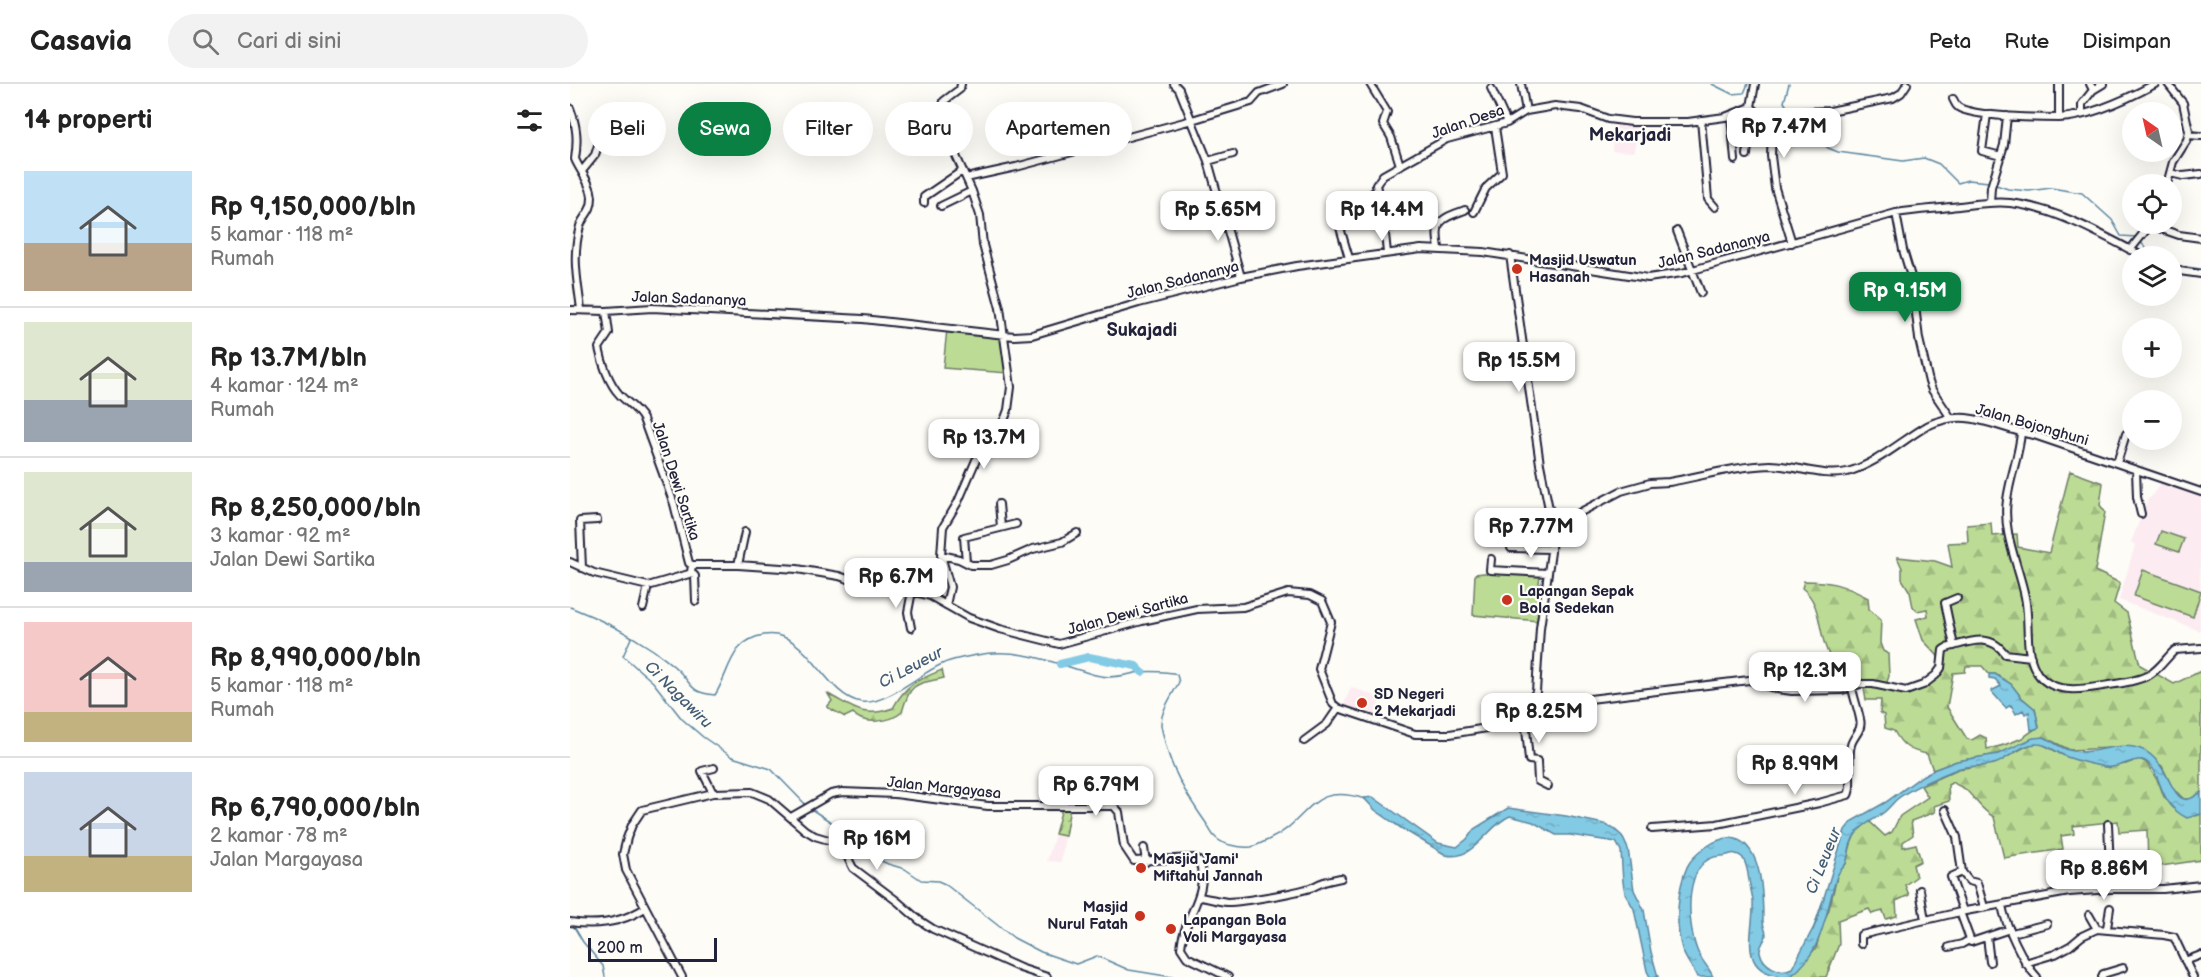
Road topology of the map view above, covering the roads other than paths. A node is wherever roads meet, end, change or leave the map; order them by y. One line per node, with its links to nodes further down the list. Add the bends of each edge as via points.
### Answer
1 (961, 84): 40 (street, via 943,104 952,147)
2 (1174, 84): 23 (street)
3 (1283, 84): 23 (street, via 1258,93 1251,102)
4 (1370, 84): 36 (street, via 1387,112 1383,124)
5 (1521, 84): 17 (street)
6 (1755, 84): 16 (street)
7 (1906, 84): 27 (street, via 1893,98 1806,112)
8 (2059, 84): 22 (street)
9 (2103, 84): 12 (street)
10 (2156, 84): 19 (street)
11 (2168, 84): 28 (street, via 2183,103)
12 (2091, 87): 19 (street, via 2082,104)
13 (1491, 88): 25 (street)
14 (1953, 99): 18 (street, via 1960,108)
15 (570, 108): 37 (street, via 577,137 575,159)
16 (1750, 108): 20 (street, Jalan Desa); 27 (street); 31 (street)
17 (1526, 111): 24 (street, Jalan Desa, via 1555,106 1632,122); 25 (street, Jalan Desa)
18 (1988, 114): 21 (street); 33 (street, via 1982,151)
19 (2082, 114): 22 (street)
20 (1731, 115): 24 (street, Jalan Desa); 34 (street)
21 (2007, 116): 22 (street); 33 (street)
22 (2059, 118)
23 (1192, 120): 35 (street); 40 (street, via 1016,167)
24 (1701, 120): 47 (street, via 1708,199)
25 (1507, 123): 26 (street, Jalan Desa)
26 (1495, 126): 36 (street, Jalan Desa, via 1448,139); 49 (street, via 1502,173 1486,188)
27 (1771, 127): 56 (street, via 1775,188)
28 (2188, 135): 29 (street); 38 (street)
29 (2201, 136)
30 (1233, 154): 35 (street)
31 (1748, 155)
32 (594, 156): 37 (street)
33 (2001, 156): 44 (street)
34 (1735, 160)
35 (1208, 161): 66 (street)
36 (1400, 165): 42 (street, Jalan Desa, via 1379,178)
37 (582, 171): 68 (street, via 592,197 574,255)
38 (2170, 173): 39 (street, via 2183,177)
39 (2201, 174)
40 (964, 175): 41 (street); 43 (street, via 924,197)
41 (972, 191): 45 (street); 71 (street)
42 (1376, 191): 46 (street, Jalan Desa); 60 (street)
43 (924, 203)
44 (1990, 203): 50 (street, Jalan Sadananya); 57 (street, Jalan Sadananya, via 2023,205 2061,217)
45 (941, 206)
46 (1353, 207)
47 (1714, 207)
48 (1465, 210): 59 (street, via 1439,223)
49 (1474, 212)
50 (1896, 213): 56 (street, Jalan Sadananya); 72 (street, via 1929,382)
51 (1338, 221): 62 (street)
52 (1677, 231): 63 (street)
53 (2143, 234): 58 (street)
54 (2174, 234): 55 (street)
55 (2201, 238)
56 (1792, 243): 63 (street, Jalan Sadananya)
57 (2123, 246)
58 (2133, 246)
59 (1439, 248): 60 (street, Jalan Sadananya); 61 (street, Jalan Sadananya)
60 (1388, 253): 62 (street, Jalan Sadananya)
61 (1510, 255): 63 (street, Jalan Sadananya, via 1648,278); 82 (street)
62 (1349, 258): 66 (street, Jalan Sadananya)
63 (1692, 270): 67 (street)
64 (2182, 271): 65 (street)
65 (2201, 274)
66 (1241, 277): 71 (street, Jalan Sadananya, via 1032,334)
67 (1701, 293)
68 (581, 309): 69 (street, Jalan Sadananya); 70 (street, Jalan Sadananya)
69 (570, 310)
70 (606, 311): 71 (street, Jalan Sadananya, via 652,308 863,319); 94 (street, Jalan Dewi Sartika, via 609,333 598,348 603,363 616,390 643,419 674,504)
71 (1005, 335): 88 (street, via 1011,387 1008,410 997,433 976,460 944,523)
72 (1951, 418): 73 (street, Jalan Bojonghuni, via 1980,419); 82 (street, Jalan Bojonghuni, via 1927,426 1870,463 1845,472 1834,474 1772,465 1653,483 1606,497)
73 (2021, 433): 75 (street, Jalan Bojonghuni); 105 (street, via 2006,522 2025,596)
74 (2122, 447): 75 (street)
75 (2117, 463): 76 (street, Jalan Bojonghuni)
76 (2136, 470): 77 (street, Jalan Bojonghuni); 79 (street, via 2136,497)
77 (2201, 492)
78 (999, 504): 83 (street)
79 (2141, 514)
80 (597, 520): 93 (street, via 580,521)
81 (1016, 524): 83 (street)
82 (1552, 524): 87 (street)
83 (1001, 527): 91 (street, via 964,537)
84 (745, 532): 92 (street)
85 (1077, 533): 91 (street, via 1062,542 991,565 974,566)
86 (1511, 548): 87 (street)
87 (1551, 549): 95 (street)
88 (941, 555): 91 (street); 100 (street, via 950,587)
89 (1491, 559): 95 (street, via 1490,570)
90 (570, 562): 93 (street)
91 (966, 562)
92 (738, 565): 94 (street, Jalan Dewi Sartika); 97 (street, Jalan Dewi Sartika, via 797,569)
93 (582, 568): 96 (street)
94 (692, 569): 96 (street); 99 (street)
95 (1548, 573): 109 (street, via 1537,689)
96 (648, 586): 101 (street)
97 (912, 591): 100 (street, Jalan Dewi Sartika); 102 (street, via 908,610)
98 (1957, 598): 103 (street, via 1945,603)
99 (696, 601)
100 (946, 605): 108 (street, Jalan Dewi Sartika, via 1000,629 1059,644 1211,606 1243,607 1288,593 1310,595 1322,601 1331,622 1319,669)
101 (644, 608)
102 (911, 628)
103 (1954, 646): 105 (street, via 1989,640 2006,654); 106 (street, via 1944,648 1936,675 1912,690 1901,692 1873,684)
104 (2201, 648): 105 (street, via 2175,650 2145,677 2083,690 2064,689 2046,681 2036,671)
105 (2031, 657)
106 (1852, 688): 107 (street, via 1792,692 1749,680); 117 (street, via 1861,720 1851,744 1848,795 1717,824)
107 (1548, 704)
108 (1338, 708): 109 (street, via 1395,729 1428,735 1492,727); 110 (street, via 1327,724)
109 (1524, 708): 112 (street, via 1529,760 1537,761 1538,781)
110 (1304, 741)
111 (714, 768): 113 (street, via 702,771)
112 (1548, 786)
113 (713, 793): 115 (street, via 747,791 760,795); 128 (street, via 648,807 637,815 623,854)
114 (1945, 810): 120 (street, via 1957,837)
115 (791, 817): 119 (street, Jalan Margayasa, via 831,794 842,792 895,794 988,806 1114,806 1119,812 1125,848 1134,861); 148 (street, via 815,836 843,848 853,868 933,929)
116 (2109, 824): 123 (street)
117 (1652, 829)
118 (1144, 848): 119 (street)
119 (1146, 862): 125 (street, via 1197,860 1202,882)
120 (1962, 872): 127 (street, via 1970,882 1977,883); 130 (street, via 1951,878)
121 (1341, 878): 125 (street, via 1240,900)
122 (2201, 885): 123 (street)
123 (2111, 889): 126 (street, via 2058,893)
124 (1920, 890): 132 (street)
125 (1199, 897): 149 (street, via 1185,931 1182,951)
126 (2002, 905): 127 (street); 137 (street)
127 (1984, 907): 130 (street)
128 (645, 908): 133 (street, via 635,915 608,922); 147 (street)
129 (2110, 908): 135 (street)
130 (1961, 912): 132 (street); 139 (street)
131 (2089, 915): 136 (street)
132 (1925, 920): 140 (street, via 1862,935)
133 (570, 922)
134 (2047, 924): 137 (street)
135 (2107, 928): 136 (street); 143 (street, via 2170,936 2176,940)
136 (2097, 929): 145 (street, via 2060,952)
137 (2011, 931): 138 (street); 145 (street)
138 (1987, 937): 139 (street); 144 (street)
139 (1969, 940): 141 (street)
140 (1861, 944)
141 (1949, 947)
142 (2201, 955): 143 (street)
143 (2185, 961): 152 (street)
144 (1990, 962)
145 (2025, 963): 150 (street)
146 (2123, 968): 151 (street)
147 (682, 977)
148 (1047, 977)
149 (1228, 977)
150 (2037, 977)
151 (2102, 977)
152 (2193, 977)

